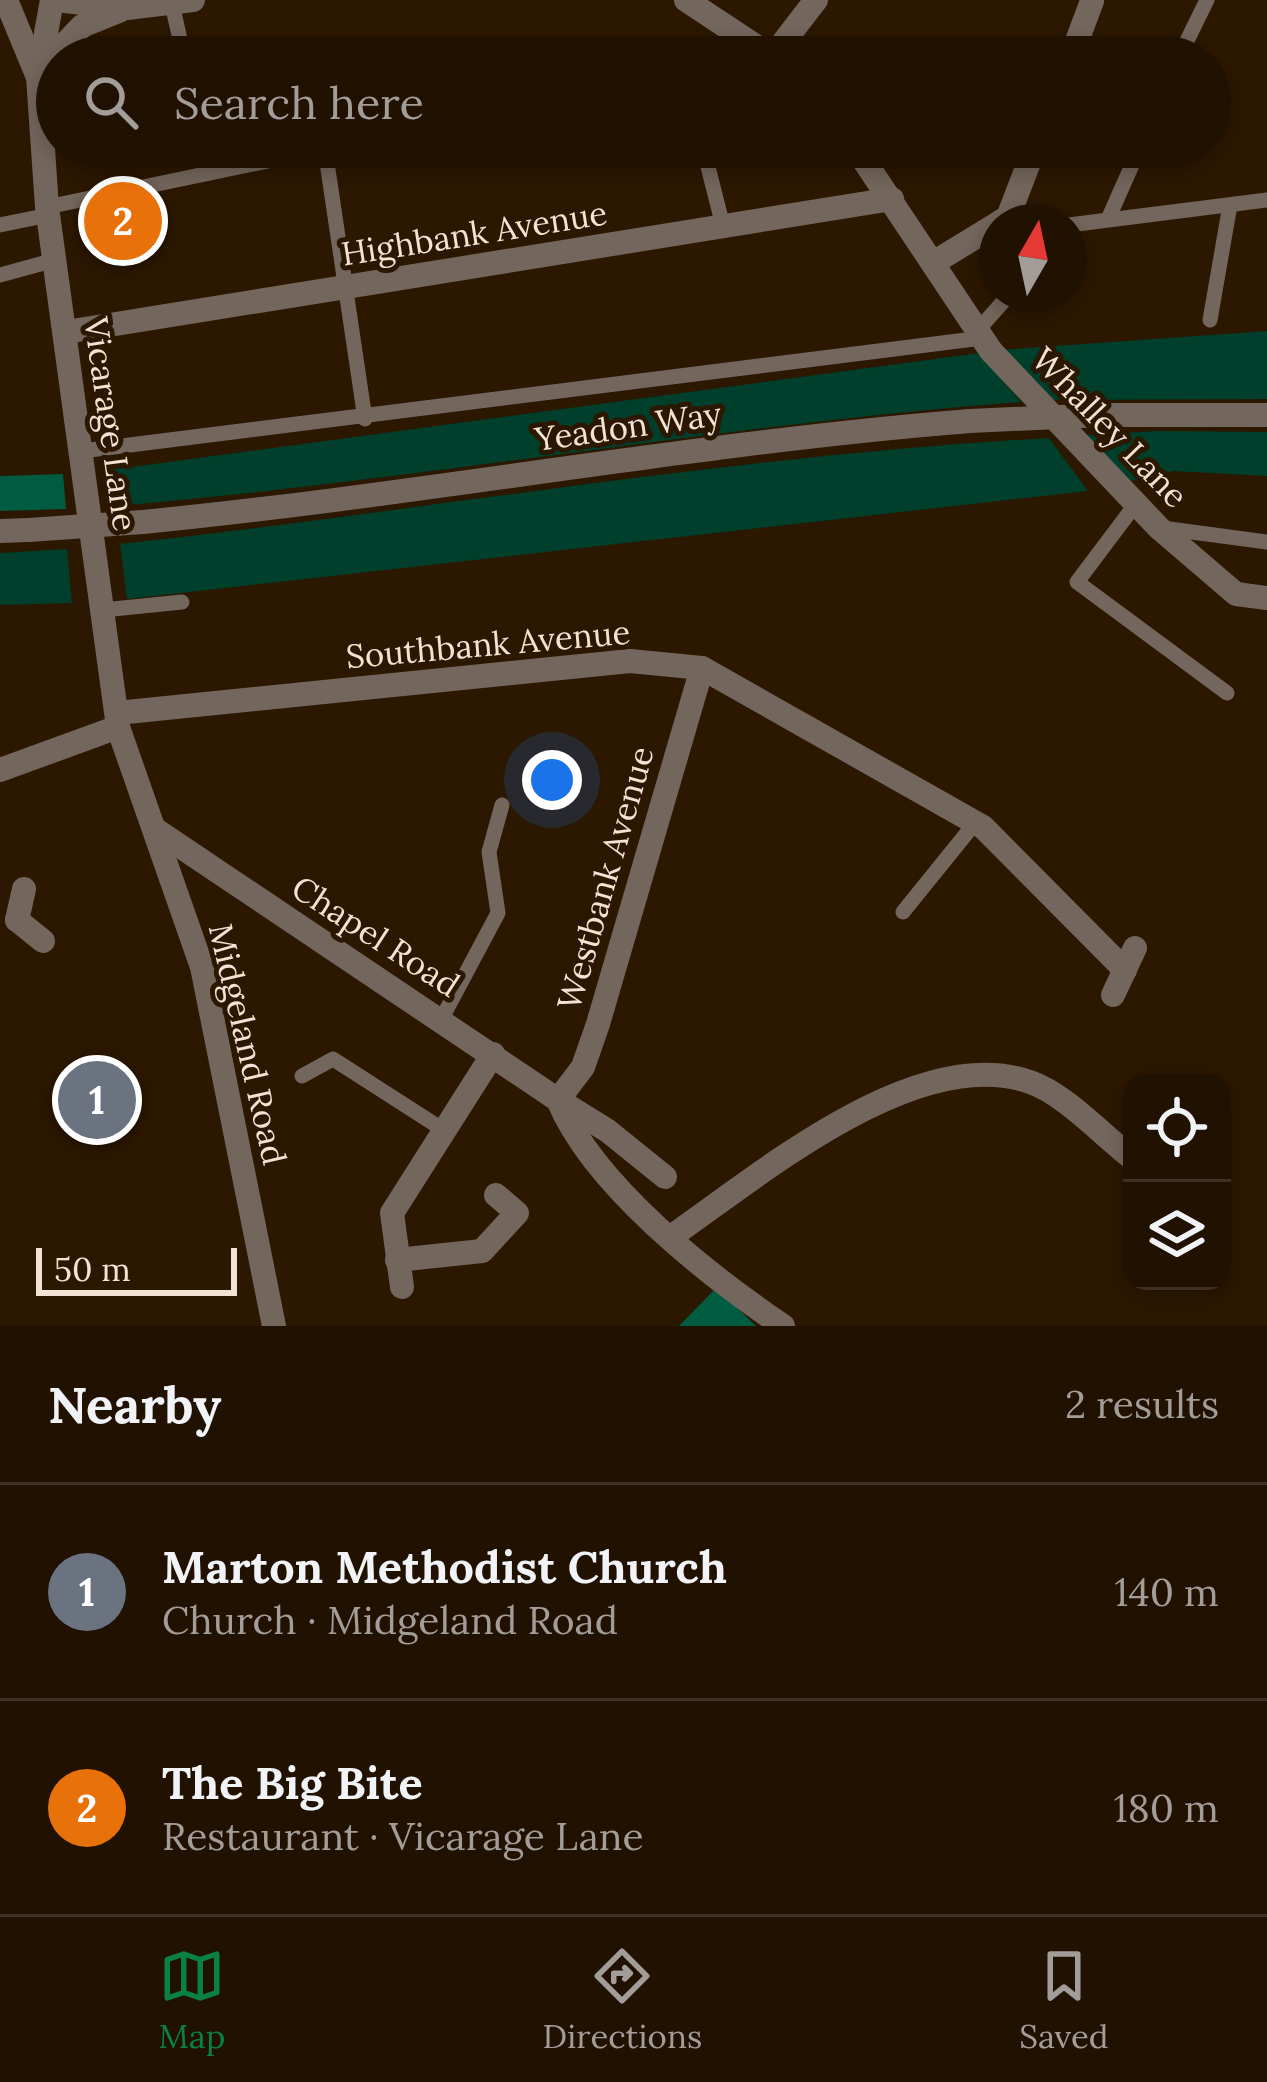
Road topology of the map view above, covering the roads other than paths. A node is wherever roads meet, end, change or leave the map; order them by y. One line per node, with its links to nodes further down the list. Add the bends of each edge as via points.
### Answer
1 (6, 0): 16 (street)
2 (54, 0): 8 (street); 9 (street, Vicarage Lane)
3 (686, 0): 12 (street)
4 (816, 0): 13 (street)
5 (1208, 0): 15 (lane)
6 (183, 2): 8 (street); 11 (lane)
7 (1092, 2): 14 (street)
8 (127, 8): 10 (street)
9 (47, 36)
10 (70, 36)
11 (184, 36)
12 (740, 36)
13 (788, 36)
14 (1079, 36)
15 (1190, 36)
16 (36, 72)
17 (45, 168): 30 (street, Vicarage Lane)
18 (208, 168): 25 (lane)
19 (233, 168): 25 (lane)
20 (332, 168): 39 (lane)
21 (708, 168): 34 (lane)
22 (870, 168): 26 (street, Whalley Lane)
23 (1027, 168): 28 (street)
24 (1131, 168): 31 (lane)
25 (209, 173): 30 (lane)
26 (892, 199): 34 (street, Highbank Avenue); 37 (street, Whalley Lane)
27 (1267, 200): 29 (lane)
28 (1013, 204)
29 (1230, 205): 31 (lane); 41 (lane)
30 (48, 211): 33 (lane); 36 (street, Vicarage Lane)
31 (1109, 217): 32 (lane)
32 (1087, 221)
33 (0, 225)
34 (723, 226): 39 (street, Highbank Avenue)
35 (979, 235): 37 (street)
36 (55, 260): 38 (lane); 42 (street, Vicarage Lane)
37 (933, 263): 43 (street, Whalley Lane)
38 (0, 274)
39 (345, 287): 42 (street, Highbank Avenue); 45 (lane)
40 (996, 312): 43 (lane)
41 (1210, 320)
42 (66, 332): 46 (street, Vicarage Lane)
43 (979, 334): 45 (lane); 47 (street, Whalley Lane)
44 (1267, 415): 49 (street, Yeadon Way, bridge, via 970,421 759,440 315,503)
45 (365, 419): 46 (lane)
46 (82, 451): 53 (street, Vicarage Lane)
47 (1136, 505): 48 (street, Whalley Lane); 55 (lane, via 1077,583)
48 (1159, 527): 50 (lane); 51 (street, Whalley Lane, via 1236,594)
49 (0, 531)
50 (1267, 542)
51 (1267, 598)
52 (182, 602): 53 (lane)
53 (103, 610): 56 (street, Vicarage Lane)
54 (702, 668): 56 (street, Southbank Avenue, via 630,662); 59 (street, Southbank Avenue); 69 (street, Westbank Avenue, via 598,1024 583,1067)
55 (1227, 693)
56 (118, 720): 57 (street, Southbank Avenue); 60 (street, Midgeland Road)
57 (0, 770)
58 (502, 805): 66 (lane, via 489,852 498,913)
59 (975, 823): 62 (lane); 65 (street, Southbank Avenue, via 1130,959)
60 (156, 830): 66 (street, Chapel Road); 77 (street, Midgeland Road, via 202,967)
61 (24, 889): 63 (street)
62 (903, 912)
63 (8, 924): 64 (street)
64 (43, 941)
65 (1113, 995)
66 (442, 1018): 67 (street, Chapel Road)
67 (493, 1054): 69 (street, Chapel Road); 70 (street)
68 (302, 1076): 70 (lane, via 333,1059)
69 (558, 1100): 72 (street, Chapel Road); 74 (street, Chapel Road, via 595,1165)
70 (442, 1130): 75 (street, via 392,1213)
71 (1123, 1151): 74 (street, via 1036,1084 980,1073 900,1094 824,1128)
72 (665, 1177)
73 (496, 1195): 75 (street, via 517,1213 482,1251)
74 (672, 1236): 78 (street, Chapel Road, via 721,1284)
75 (398, 1260): 76 (street)
76 (402, 1287)
77 (274, 1326)
78 (783, 1326)

